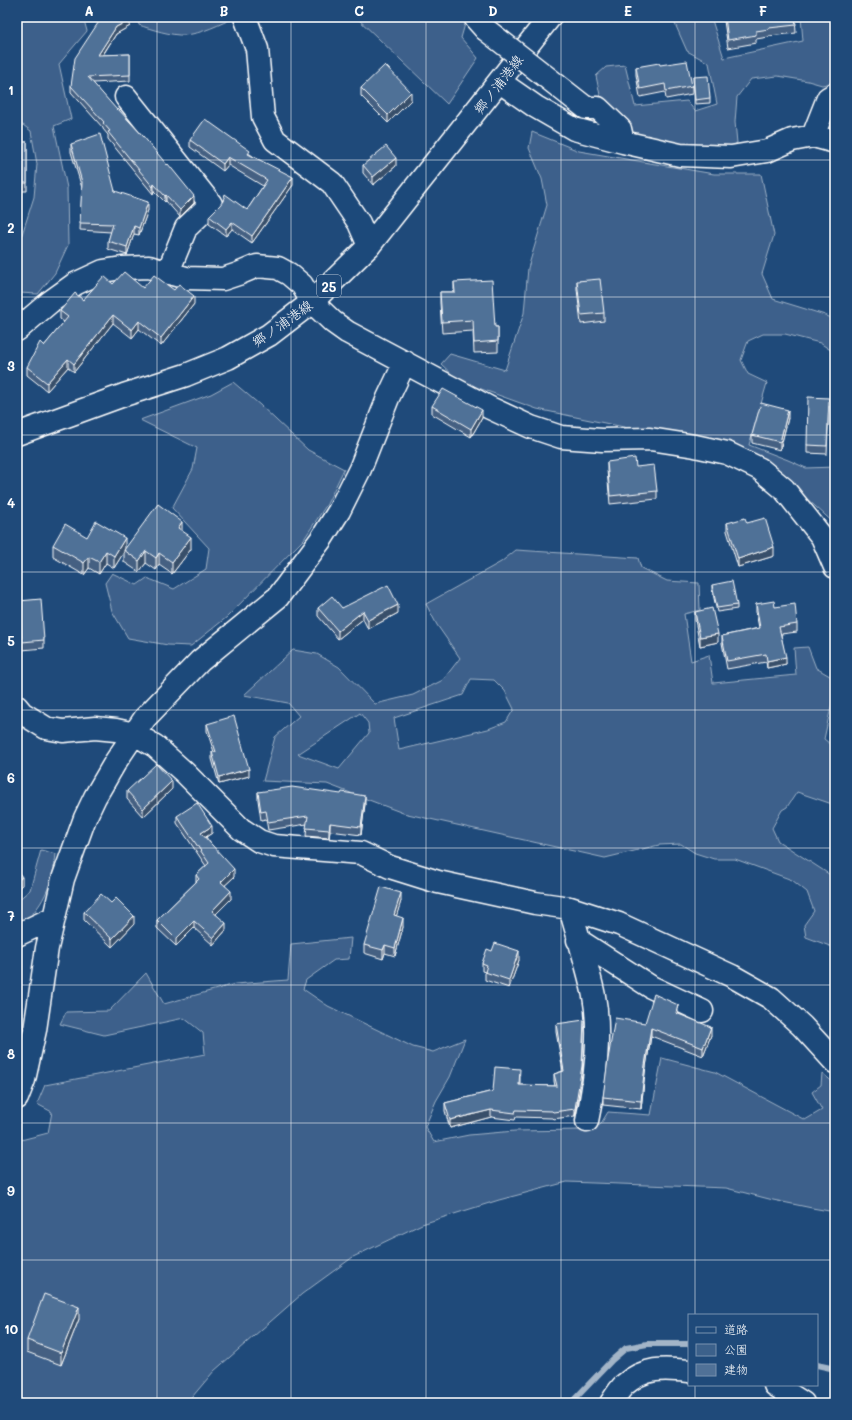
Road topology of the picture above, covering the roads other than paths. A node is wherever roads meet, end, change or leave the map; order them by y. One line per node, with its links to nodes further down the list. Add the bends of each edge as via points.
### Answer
1 (245, 17): 10 (street, via 257,49 263,117 269,129 275,140 332,182 359,223)
2 (550, 17): 4 (street, 郷ノ浦港線 / 25)
3 (481, 23): 8 (street, bridge, via 586,108 598,108 620,129)
4 (500, 82): 8 (street, via 536,108 574,129); 10 (street, 郷ノ浦港線 / 25)
5 (835, 94): 7 (street, via 828,98)
6 (126, 97): 11 (street, via 211,204 186,228)
7 (813, 136): 8 (street, via 792,140 767,151 731,157 680,155); 9 (street)
8 (622, 142)
9 (835, 142)
10 (369, 246): 12 (street, 郷ノ浦港線 / 25)
11 (168, 272): 12 (street, via 186,278 223,279 257,266 278,268 302,284); 13 (street, via 149,267 103,271 76,284)
12 (312, 302): 14 (street, via 347,332); 15 (street, 郷ノ浦港線 / 25, via 269,335 228,358)
13 (17, 330)
14 (405, 362): 16 (street, via 497,411 531,427 561,437 602,440 650,439 727,453 760,469 784,489 822,537); 18 (street, via 360,469 322,538 278,597 200,661 145,718)
15 (17, 434)
16 (835, 565)
17 (17, 707): 18 (street, via 46,728 63,731 94,728)
18 (135, 734): 19 (street, via 155,746 241,829 259,841 274,846 361,852 390,867 438,882); 20 (street, via 95,797 63,879)
19 (570, 908): 22 (street); 24 (street, via 619,924 732,976 771,998 802,1026)
20 (53, 918): 21 (street); 25 (street, via 35,1030 24,1080)
21 (17, 935)
22 (578, 940): 23 (street, via 651,987); 26 (street, via 594,997 597,1030 592,1099)
23 (702, 1011)
24 (835, 1062)
25 (17, 1098)
26 (587, 1121)
27 (688, 1371): 29 (street, via 658,1369 642,1374 623,1386)
28 (777, 1386): 30 (street)
29 (611, 1403)
30 (803, 1403)

